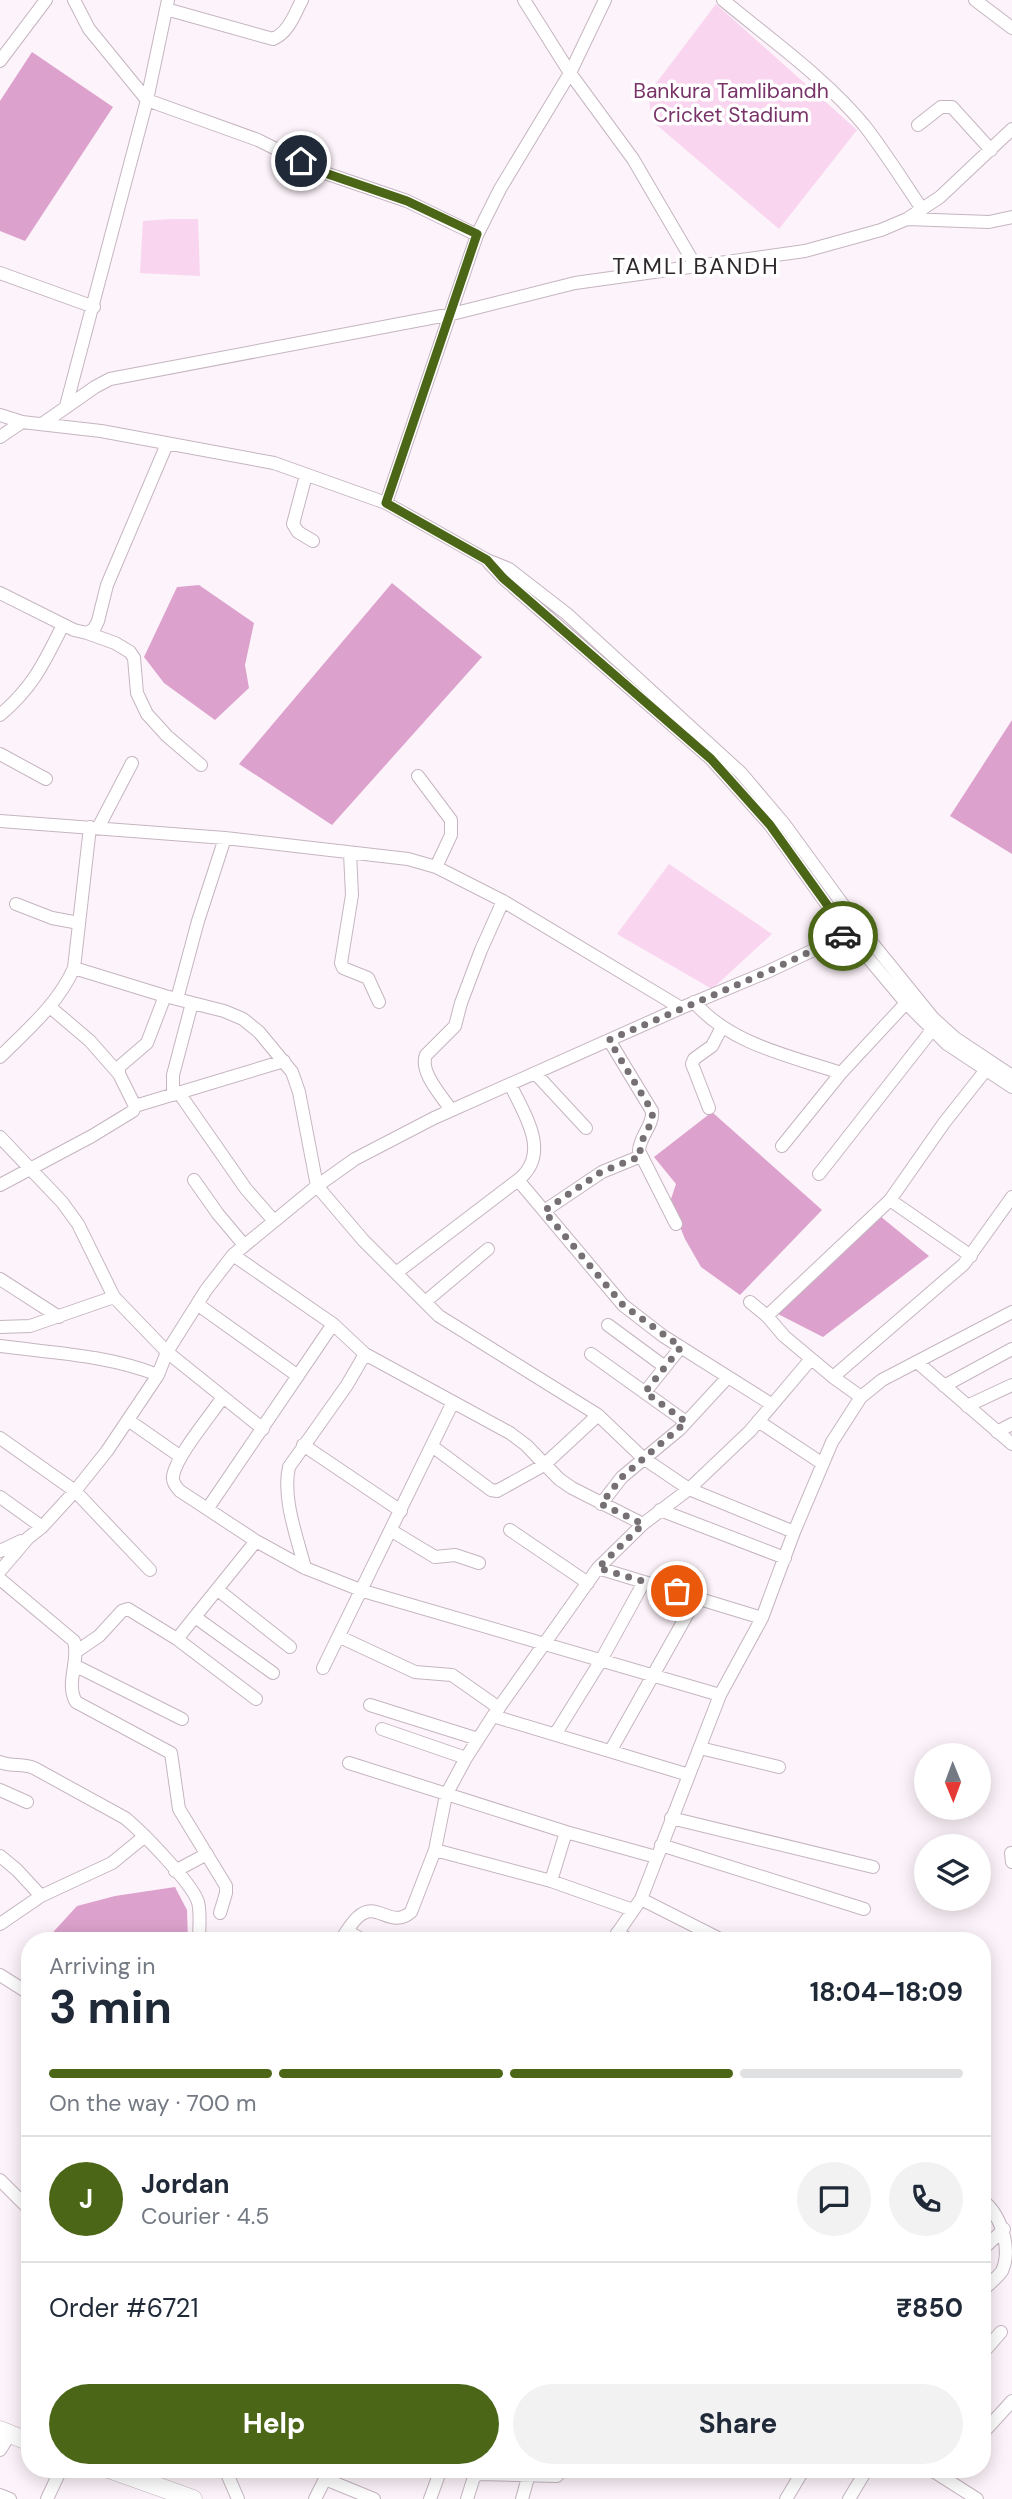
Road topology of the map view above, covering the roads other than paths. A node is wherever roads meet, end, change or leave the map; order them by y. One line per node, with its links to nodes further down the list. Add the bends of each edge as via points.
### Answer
1 (46, 0): 10 (street)
2 (74, 0): 12 (street, via 89,29)
3 (302, 0): 8 (street, via 288,28 273,39)
4 (524, 0): 11 (street)
5 (605, 0): 11 (street)
6 (723, 0): 16 (street, via 846,106)
7 (975, 0): 9 (street)
8 (167, 5): 12 (street)
9 (1012, 29)
10 (0, 61)
11 (570, 73): 19 (street); 20 (street, via 634,159)
12 (147, 100): 19 (street, via 258,141 322,172 407,201); 22 (street)
13 (918, 125): 15 (street, via 941,107 952,107)
14 (1012, 128): 15 (street)
15 (991, 150): 16 (street)
16 (922, 209): 18 (street)
17 (1012, 217): 18 (street, via 989,222)
18 (907, 219): 20 (street, via 806,251)
19 (477, 234): 23 (street)
20 (695, 265): 23 (street, via 575,283)
21 (0, 273): 22 (street)
22 (94, 307): 24 (street)
23 (452, 314): 24 (street, via 110,379); 31 (street)
24 (66, 406): 27 (street)
25 (0, 415): 26 (street)
26 (22, 422): 27 (street); 28 (street)
27 (42, 424): 29 (street)
28 (0, 437)
29 (167, 444): 30 (street, via 274,463); 35 (street, via 107,585 98,621)
30 (306, 475): 31 (street); 32 (street, via 293,524)
31 (386, 503): 50 (street, via 487,560 711,759)
32 (313, 541)
33 (0, 593): 34 (street)
34 (63, 625): 35 (street); 36 (street, via 30,687)
35 (87, 633): 39 (street, via 130,652 137,693 147,714)
36 (0, 715)
37 (0, 754): 41 (street)
38 (132, 763): 43 (street)
39 (201, 765)
40 (418, 776): 46 (street, via 451,820 451,835)
41 (46, 779)
42 (0, 821): 43 (street)
43 (94, 827): 44 (street); 49 (street)
44 (225, 838): 45 (street); 52 (street)
45 (350, 853): 46 (street); 53 (street, via 352,895 341,962 344,968 368,978)
46 (436, 867): 47 (street)
47 (503, 901): 58 (street); 74 (street, via 455,1026 423,1061)
48 (16, 904): 49 (street)
49 (79, 923): 51 (street)
50 (854, 931): 54 (street); 56 (street); 64 (street, via 933,1018)
51 (74, 968): 52 (street); 57 (street)
52 (171, 998): 55 (street); 67 (street, via 147,1043 121,1063)
53 (379, 1002)
54 (694, 1002): 58 (street); 59 (street)
55 (192, 1003): 63 (street, via 243,1019); 71 (street, via 173,1075)
56 (905, 1003): 60 (street); 66 (street)
57 (50, 1007): 62 (street); 67 (street)
58 (681, 1007): 61 (street)
59 (722, 1027): 66 (street, via 756,1045); 73 (street, via 712,1046 692,1064)
60 (932, 1030): 64 (street); 80 (street)
61 (609, 1040): 65 (street); 78 (street, via 652,1111 639,1145)
62 (0, 1057)
63 (284, 1060): 71 (street); 84 (street, via 299,1093)
64 (989, 1067): 68 (street); 70 (street); 86 (street)
65 (535, 1073): 69 (street); 75 (street)
66 (841, 1073): 77 (street)
67 (119, 1074): 72 (street)
68 (1012, 1076)
69 (510, 1084): 74 (street); 82 (street, via 534,1135 532,1163)
70 (1012, 1087)
71 (176, 1094): 72 (street); 89 (street)
72 (135, 1106): 79 (street, via 123,1118)
73 (709, 1108)
74 (451, 1110): 84 (street, via 355,1159)
75 (586, 1128)
76 (0, 1137): 79 (street)
77 (782, 1146)
78 (641, 1156): 87 (street, via 601,1172); 90 (street)
79 (30, 1167): 83 (street); 97 (street, via 78,1224)
80 (819, 1174)
81 (194, 1180): 91 (street)
82 (518, 1180): 87 (street); 95 (street)
83 (0, 1185)
84 (317, 1186): 89 (street); 95 (street)
85 (1012, 1197): 88 (street)
86 (890, 1200): 94 (street); 102 (street)
87 (544, 1211): 108 (street, via 623,1305)
88 (1006, 1217): 94 (street)
89 (274, 1221): 91 (street)
90 (676, 1224)
91 (244, 1245): 93 (street)
92 (488, 1249): 98 (street)
93 (233, 1255): 100 (street); 104 (street)
94 (971, 1256): 119 (street)
95 (396, 1273): 98 (street)
96 (0, 1279): 103 (street)
97 (114, 1297): 103 (street); 110 (street)
98 (425, 1302): 128 (street, via 450,1324)
99 (750, 1302): 102 (street)
100 (197, 1304): 110 (street); 117 (street)
101 (1012, 1312): 114 (street)
102 (767, 1316): 113 (street)
103 (59, 1317): 106 (street, via 30,1326)
104 (333, 1324): 111 (street); 117 (street)
105 (608, 1325): 115 (street)
106 (0, 1327)
107 (0, 1346): 116 (street, via 110,1360)
108 (681, 1347): 115 (street); 118 (street)
109 (1012, 1349): 121 (street)
110 (167, 1352): 116 (street); 123 (street)
111 (365, 1354): 125 (street); 137 (street)
112 (592, 1354): 122 (street)
113 (811, 1359): 119 (street); 126 (street)
114 (917, 1362): 121 (street); 124 (street)
115 (665, 1367): 122 (street)
116 (158, 1375): 129 (street)
117 (298, 1376): 133 (street)
118 (728, 1377): 126 (street); 131 (street)
119 (834, 1377): 124 (street)
120 (1012, 1385): 127 (street)
121 (944, 1386): 127 (street)
122 (645, 1392): 131 (street)
123 (223, 1397): 133 (street); 139 (street)
124 (861, 1397): 141 (street)
125 (453, 1402): 138 (street); 142 (street, via 510,1433)
126 (771, 1404): 130 (street)
127 (967, 1406): 134 (street)
128 (598, 1415): 140 (street); 142 (street)
129 (128, 1420): 139 (street); 144 (street)
130 (758, 1421): 141 (street); 143 (street)
131 (686, 1422): 140 (street)
132 (1012, 1424): 134 (street)
133 (262, 1429): 147 (street)
134 (997, 1432): 136 (street)
135 (0, 1438): 144 (street)
136 (1012, 1444)
137 (303, 1445): 149 (street); 160 (street, via 287,1477)
138 (432, 1446): 142 (street, via 491,1490 505,1489); 149 (street)
139 (181, 1457): 147 (street, via 174,1484)
140 (643, 1458): 143 (street); 146 (street)
141 (823, 1464): 154 (street)
142 (544, 1465): 146 (street)
143 (689, 1489): 148 (street); 154 (street)
144 (75, 1492): 151 (street); 162 (street)
145 (0, 1497): 151 (street)
146 (601, 1504): 150 (street)
147 (208, 1508): 156 (street)
148 (660, 1510): 150 (street); 158 (street)
149 (401, 1511): 153 (street)
150 (643, 1524): 161 (street)
151 (42, 1527): 155 (street)
152 (510, 1530): 166 (street)
153 (391, 1531): 159 (street, via 435,1557 455,1555); 168 (street)
154 (794, 1532): 158 (street)
155 (27, 1538): 157 (street); 163 (street)
156 (256, 1541): 160 (street); 167 (street)
157 (0, 1551)
158 (785, 1558): 171 (street)
159 (479, 1563)
160 (305, 1567): 168 (street)
161 (598, 1568): 165 (street); 166 (street)
162 (150, 1570)
163 (0, 1571)
164 (0, 1579): 176 (street, via 69,1635)
165 (644, 1582): 169 (street); 177 (street)
166 (588, 1583): 174 (street)
167 (218, 1590): 170 (street); 175 (street)
168 (363, 1591): 172 (street); 174 (street)
169 (697, 1597): 171 (street); 181 (street)
170 (195, 1617): 173 (street); 180 (street)
171 (762, 1618): 182 (street)
172 (340, 1637): 179 (street); 185 (street, via 415,1672 459,1678)
173 (177, 1639): 176 (street, via 128,1609); 183 (street)
174 (545, 1645): 177 (street); 185 (street)
175 (290, 1647)
176 (77, 1651): 178 (street)
177 (600, 1661): 181 (street); 188 (street)
178 (74, 1665): 186 (street); 205 (street, via 71,1687 76,1702 171,1753 179,1809)
179 (323, 1668)
180 (273, 1673)
181 (653, 1675): 182 (street); 191 (street)
182 (720, 1695): 190 (street)
183 (256, 1699)
184 (370, 1705): 189 (street)
185 (496, 1712): 188 (street); 189 (street)
186 (182, 1719)
187 (382, 1729): 192 (street)
188 (556, 1733): 191 (street)
189 (478, 1739): 192 (street)
190 (700, 1748): 195 (street); 196 (street)
191 (611, 1749): 196 (street)
192 (466, 1758): 198 (street)
193 (0, 1762): 202 (street, via 34,1768 125,1818)
194 (349, 1763): 198 (street)
195 (779, 1767)
196 (689, 1775): 200 (street)
197 (0, 1790): 199 (street)
198 (446, 1795): 201 (street); 203 (street)
199 (27, 1802)
200 (671, 1818): 204 (street); 207 (street)
201 (566, 1832): 204 (street); 209 (street)
202 (145, 1836): 208 (street); 210 (street, via 112,1863)
203 (435, 1850): 209 (street); 217 (street, via 411,1912 395,1919 375,1910 366,1912)
204 (659, 1851): 211 (street); 212 (street)
205 (207, 1854): 208 (street); 214 (street, via 226,1886)
206 (0, 1856): 210 (street)
207 (873, 1867)
208 (175, 1871): 216 (street, via 198,1901)
209 (551, 1881): 213 (street)
210 (41, 1896): 215 (street)
211 (641, 1899): 213 (street); 219 (street)
212 (864, 1909)
213 (633, 1910): 218 (street)
214 (220, 1913)
215 (0, 1924)
216 (199, 1932)
217 (347, 1932)
218 (618, 1932)
219 (706, 1932)
220 (0, 1975): 221 (street)
221 (21, 1988)
222 (0, 2180): 223 (street)
223 (21, 2201)
224 (991, 2209): 225 (street)
225 (1004, 2229): 226 (street); 227 (street, via 1007,2260)
226 (991, 2241)
227 (991, 2282)
228 (1001, 2332): 229 (street)
229 (991, 2344)
230 (1012, 2401): 231 (street)
231 (991, 2424)
232 (19, 2436): 233 (street)
233 (0, 2450)
234 (57, 2478): 247 (street)
235 (134, 2478): 248 (highway)
236 (232, 2478): 249 (street)
237 (326, 2478): 250 (street)
238 (335, 2478): 251 (street)
239 (438, 2478): 252 (street)
240 (474, 2478): 253 (street)
241 (528, 2478): 254 (street)
242 (799, 2478): 255 (street)
243 (862, 2478): 256 (street)
244 (951, 2478): 257 (street)
245 (0, 2495): 246 (street)
246 (10, 2499)
247 (47, 2499)
248 (193, 2499)
249 (238, 2499)
250 (315, 2499)
251 (374, 2499)
252 (430, 2499)
253 (467, 2499)
254 (522, 2499)
255 (786, 2499)
256 (849, 2499)
257 (977, 2499)

